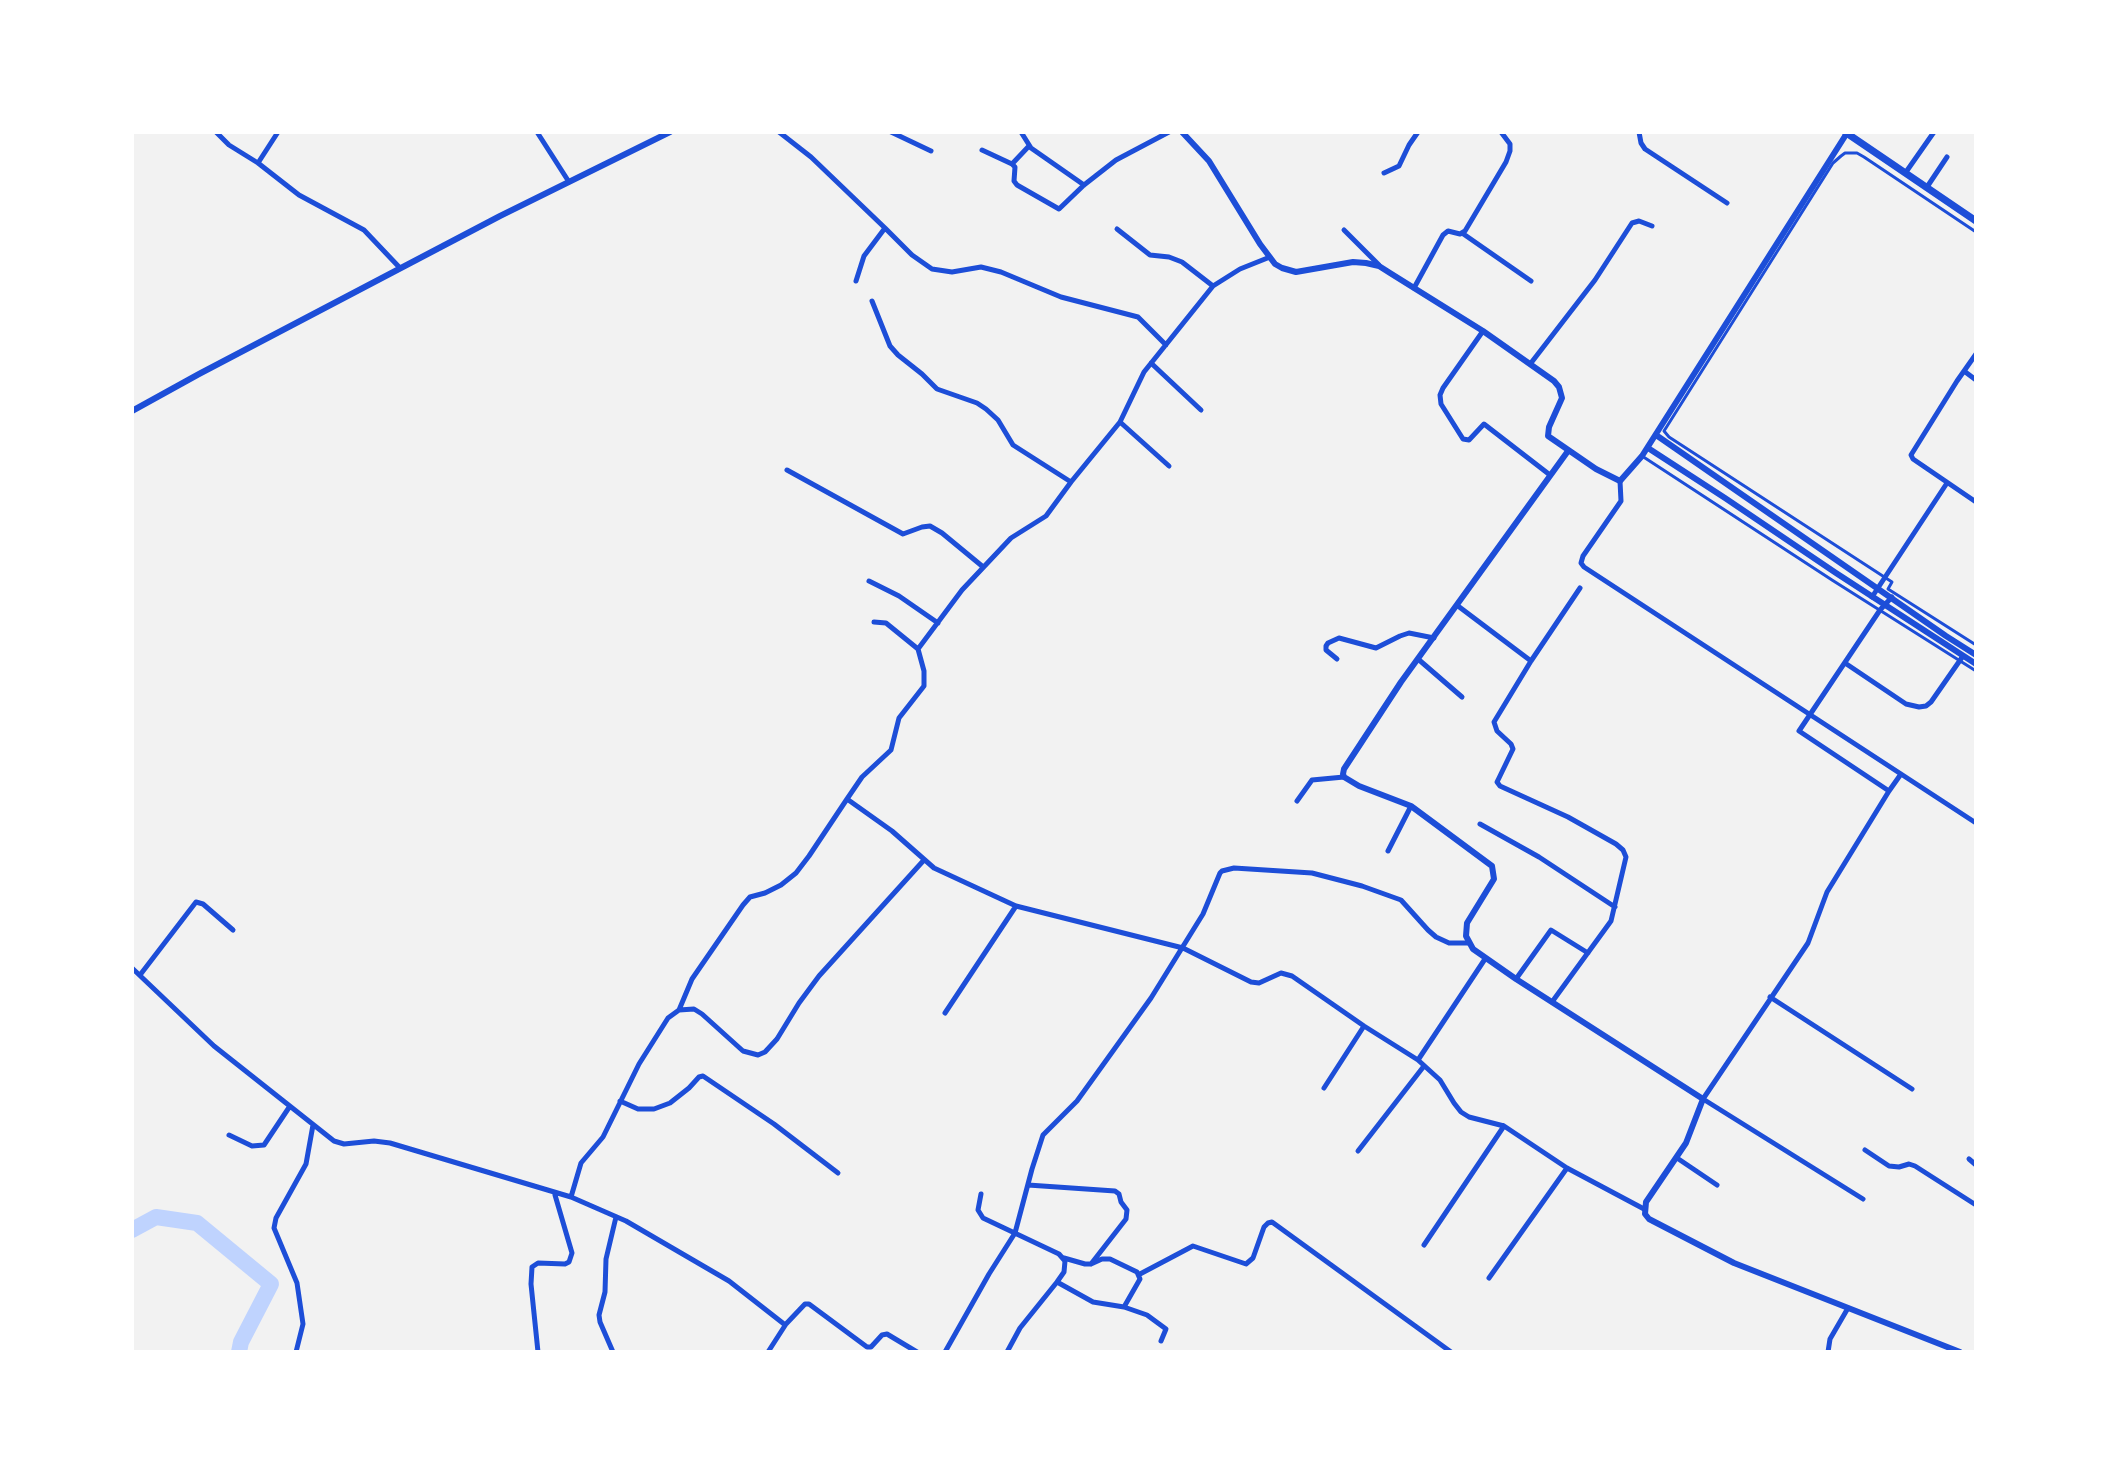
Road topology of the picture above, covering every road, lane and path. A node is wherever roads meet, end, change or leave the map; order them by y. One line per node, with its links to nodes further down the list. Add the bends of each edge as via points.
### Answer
1 (216, 132): 19 (street)
2 (278, 132): 19 (street)
3 (537, 132): 23 (street)
4 (670, 132): 23 (street)
5 (779, 132): 29 (street)
6 (891, 132): 17 (street)
7 (1021, 132): 15 (street)
8 (1169, 132): 24 (street, via 1116,160)
9 (1182, 132): 34 (street, via 1209,161)
10 (1418, 132): 22 (street, via 1399,166)
11 (1501, 132): 33 (street, via 1510,144 1506,162)
12 (1639, 132): 26 (street, via 1645,149)
13 (1934, 132): 21 (street)
14 (1846, 133): 21 (main road); 52 (street)
15 (1029, 146): 20 (street); 24 (street)
16 (982, 150): 20 (street)
17 (931, 151)
18 (1947, 157): 25 (street)
19 (258, 163): 36 (street, via 299,195 364,230)
20 (1012, 164): 24 (street, via 1017,185 1056,209)
21 (1906, 172): 25 (main road)
22 (1384, 173)
23 (569, 182): 36 (street)
24 (1084, 185)
25 (1927, 187): 27 (main road)
26 (1727, 203)
27 (1976, 221)
28 (1652, 226): 46 (street, via 1632,223)
29 (885, 228): 37 (street, via 864,256); 43 (street, via 932,269 981,267 1001,272 1061,297 1138,317)
30 (1117, 229): 39 (street, via 1150,255 1182,262)
31 (1344, 230): 35 (street)
32 (1976, 232): 64 (street, via 1864,157 1845,153 1833,163 1665,428 1669,437)
33 (1462, 233): 38 (street); 40 (street, via 1443,235)
34 (1270, 257): 35 (street, via 1288,271 1353,262); 39 (street)
35 (1379, 266): 40 (street)
36 (400, 268): 50 (street)
37 (856, 281)
38 (1531, 281)
39 (1213, 286): 43 (street)
40 (1414, 288): 42 (street)
41 (872, 301): 60 (street, via 898,355 937,389 986,409 1013,445)
42 (1483, 331): 46 (street); 58 (street, via 1443,388 1441,404 1465,440 1484,424)
43 (1166, 345): 45 (street)
44 (1976, 354): 47 (street)
45 (1151, 363): 49 (street); 51 (street)
46 (1531, 363): 54 (street, via 1562,392 1547,434)
47 (1964, 371): 48 (street); 61 (street, via 1911,455)
48 (1976, 380)
49 (1201, 410)
50 (132, 411)
51 (1120, 422): 56 (street); 60 (street)
52 (1656, 435): 53 (street); 66 (street)
53 (1648, 448): 55 (street); 68 (street)
54 (1568, 451): 58 (street); 59 (street)
55 (1642, 456): 59 (street); 71 (street)
56 (1169, 466)
57 (787, 470): 63 (street, via 903,534 930,526)
58 (1550, 475): 70 (street)
59 (1620, 481): 86 (street, via 1619,505 1583,556 1584,567)
60 (1071, 482): 63 (street, via 1046,516 1011,538)
61 (1947, 483): 62 (street); 64 (street)
62 (1976, 502)
63 (983, 566): 73 (street)
64 (1885, 577): 66 (street); 75 (street, via 1892,582 1888,589)
65 (869, 581): 73 (street)
66 (1878, 587): 68 (street); 69 (street)
67 (1580, 588): 81 (street)
68 (1872, 597): 71 (street)
69 (1892, 597): 71 (street); 77 (street)
70 (1458, 606): 74 (street); 81 (street)
71 (1883, 607): 78 (street); 82 (street)
72 (874, 622): 76 (street, via 886,623)
73 (938, 623): 76 (street)
74 (1434, 638): 79 (street, via 1409,633 1376,648 1339,638 1326,646); 80 (street)
75 (1976, 645)
76 (918, 649): 90 (street, via 924,686 899,718 891,750)
77 (1976, 655)
78 (1962, 658): 82 (street, via 1931,702 1919,707 1906,704); 83 (street); 84 (street)
79 (1337, 659)
80 (1418, 659): 85 (street); 88 (street, via 1344,769)
81 (1531, 661): 98 (street, via 1494,722 1513,749 1498,784 1623,850 1626,861)
82 (1845, 663): 86 (street)
83 (1976, 664)
84 (1976, 671)
85 (1462, 697)
86 (1811, 715): 87 (street); 89 (street, via 1799,731)
87 (1901, 774): 89 (street); 93 (street)
88 (1344, 777): 91 (street, via 1312,780); 92 (street)
89 (1889, 791): 107 (street, via 1827,892 1808,943)
90 (847, 799): 96 (street); 109 (street, via 796,873 743,905 692,979)
91 (1297, 801)
92 (1411, 806): 95 (street); 100 (street, via 1494,871 1467,923)
93 (1976, 823)
94 (1480, 824): 98 (street)
95 (1388, 851)
96 (924, 860): 97 (street, via 947,876); 109 (street, via 819,976 765,1052 750,1055 702,1014)
97 (1016, 906): 101 (street); 110 (street)
98 (1615, 907): 102 (street)
99 (233, 930): 105 (street, via 196,902)
100 (1468, 943): 101 (street, via 1436,937 1391,896 1312,873 1234,868 1220,873); 103 (street)
101 (1183, 948): 111 (street, via 1251,982 1287,974); 129 (street, via 1077,1101 1043,1135)
102 (1588, 953): 106 (street, via 1551,930); 108 (street)
103 (1485, 959): 106 (street); 112 (street)
104 (132, 968): 105 (street)
105 (140, 975): 118 (street, via 214,1046)
106 (1516, 979): 108 (street)
107 (1770, 997): 115 (street); 116 (street)
108 (1552, 1002): 116 (street)
109 (679, 1010): 117 (street, via 661,1028)
110 (945, 1013)
111 (1364, 1026): 112 (street); 114 (street)
112 (1418, 1060): 113 (street)
113 (1424, 1066): 120 (street, via 1461,1112); 123 (street)
114 (1324, 1088)
115 (1912, 1089)
116 (1703, 1099): 124 (street); 134 (street)
117 (620, 1101): 128 (street, via 654,1109 703,1076); 133 (street, via 603,1137 581,1163)
118 (290, 1106): 119 (street); 121 (street, via 264,1145 252,1146)
119 (313, 1125): 131 (street, via 339,1143 390,1143); 149 (street, via 306,1164 274,1228 297,1283 303,1324)
120 (1504, 1126): 127 (street); 139 (street)
121 (229, 1135)
122 (1865, 1150): 135 (street, via 1889,1166 1915,1166)
123 (1358, 1151)
124 (1677, 1158): 130 (street); 136 (street)
125 (1969, 1159): 126 (street)
126 (1976, 1165)
127 (1567, 1168): 136 (street); 143 (street)
128 (838, 1173)
129 (1028, 1185): 138 (street); 141 (street, via 1119,1194 1126,1219)
130 (1717, 1185)
131 (555, 1194): 133 (street); 150 (street, via 572,1253 565,1264 532,1267)
132 (981, 1194): 138 (street, via 979,1214)
133 (571, 1197): 137 (street)
134 (1863, 1199)
135 (1976, 1205)
136 (1644, 1209): 146 (street, via 1649,1219 1734,1263)
137 (616, 1217): 147 (street, via 729,1281); 151 (street, via 599,1315)
138 (1015, 1233): 140 (street); 154 (street)
139 (1424, 1245)
140 (1063, 1258): 141 (street); 144 (street, via 1064,1272)
141 (1091, 1264): 142 (street, via 1110,1259)
142 (1140, 1274): 145 (street); 156 (street, via 1193,1246 1246,1264 1264,1227 1272,1222)
143 (1489, 1278)
144 (1057, 1282): 145 (street, via 1093,1302); 155 (street)
145 (1124, 1307): 148 (street, via 1165,1327)
146 (1848, 1308): 157 (street); 158 (street)
147 (786, 1324): 152 (street); 153 (street, via 809,1304 867,1347 887,1334)
148 (1161, 1341)
149 (296, 1352)
150 (538, 1352)
151 (613, 1352)
152 (768, 1352)
153 (917, 1352)
154 (945, 1352)
155 (1007, 1352)
156 (1451, 1352)
157 (1828, 1352)
158 (1960, 1352)

